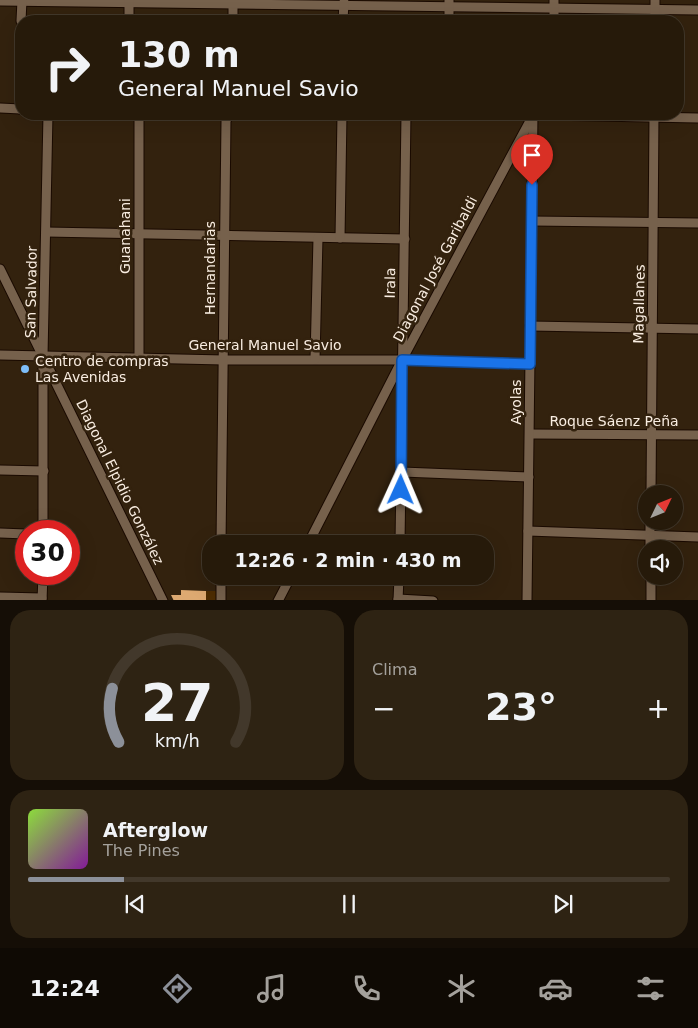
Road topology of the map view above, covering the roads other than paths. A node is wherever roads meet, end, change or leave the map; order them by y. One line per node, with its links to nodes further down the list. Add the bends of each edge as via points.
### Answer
1 (0, 1): 2 (street)
2 (22, 1): 3 (street); 10 (street)
3 (129, 1): 4 (street); 11 (street)
4 (233, 2): 5 (street); 12 (street)
5 (344, 3): 6 (street)
6 (449, 4): 7 (street)
7 (554, 4): 8 (street)
8 (655, 5): 9 (street)
9 (698, 10)
10 (21, 15)
11 (129, 15)
12 (233, 15)
13 (0, 108): 14 (street)
14 (15, 109)
15 (684, 117): 16 (street)
16 (698, 118)
17 (48, 120): 28 (street, San Salvador)
18 (139, 120): 29 (street, Guanahani)
19 (226, 120): 30 (street, Hernandarias)
20 (342, 120): 32 (street)
21 (406, 120): 33 (street, Irala)
22 (530, 120): 43 (street, Diagonal José Garibaldi)
23 (533, 120): 25 (street, Ayolas)
24 (654, 120): 26 (street, Magallanes)
25 (532, 221): 26 (street); 35 (street, Ayolas)
26 (653, 222): 27 (street); 36 (street, Magallanes)
27 (698, 223)
28 (46, 232): 29 (street); 39 (street, San Salvador)
29 (138, 234): 30 (street); 40 (street, Guanahani)
30 (224, 236): 31 (street); 42 (street, Hernandarias)
31 (318, 238): 32 (street); 41 (street)
32 (340, 238): 33 (street)
33 (405, 239): 43 (street, Irala)
34 (0, 269): 39 (street, Diagonal Elpidio González)
35 (530, 326): 36 (street); 44 (street, Ayolas)
36 (652, 328): 37 (street); 46 (street, Magallanes)
37 (698, 329)
38 (0, 355): 39 (street, General Manuel Savio)
39 (43, 356): 40 (street, General Manuel Savio); 49 (street, San Salvador); 71 (street, Diagonal Elpidio González)
40 (139, 358): 42 (street, General Manuel Savio)
41 (315, 359): 42 (street, General Manuel Savio); 43 (street, General Manuel Savio)
42 (224, 360): 58 (street, Hernandarias)
43 (402, 360): 44 (street, General Manuel Savio); 50 (street, Irala); 59 (street, Diagonal José Garibaldi)
44 (530, 364): 45 (street, Ayolas)
45 (530, 434): 46 (street, Roque Sáenz Peña); 51 (street, Ayolas)
46 (651, 435): 47 (street, Roque Sáenz Peña); 52 (street, Magallanes)
47 (698, 435)
48 (0, 470): 49 (street)
49 (44, 471): 53 (street, San Salvador)
50 (402, 472): 51 (street); 60 (street, Irala)
51 (529, 477): 55 (street, Ayolas)
52 (651, 485)
53 (43, 520)
54 (650, 530): 61 (street)
55 (528, 531): 61 (street); 76 (street, Ayolas)
56 (0, 534): 57 (street)
57 (15, 534)
58 (221, 535)
59 (313, 535)
60 (400, 535)
61 (650, 535): 62 (street); 63 (street)
62 (698, 537)
63 (650, 540)
64 (42, 585): 70 (street)
65 (221, 585): 72 (street)
66 (286, 585): 73 (street)
67 (399, 585): 74 (street)
68 (651, 585): 77 (street)
69 (0, 598): 70 (street)
70 (42, 599)
71 (163, 600)
72 (221, 600)
73 (278, 600)
74 (398, 600): 75 (street)
75 (433, 600)
76 (527, 600)
77 (651, 600)

